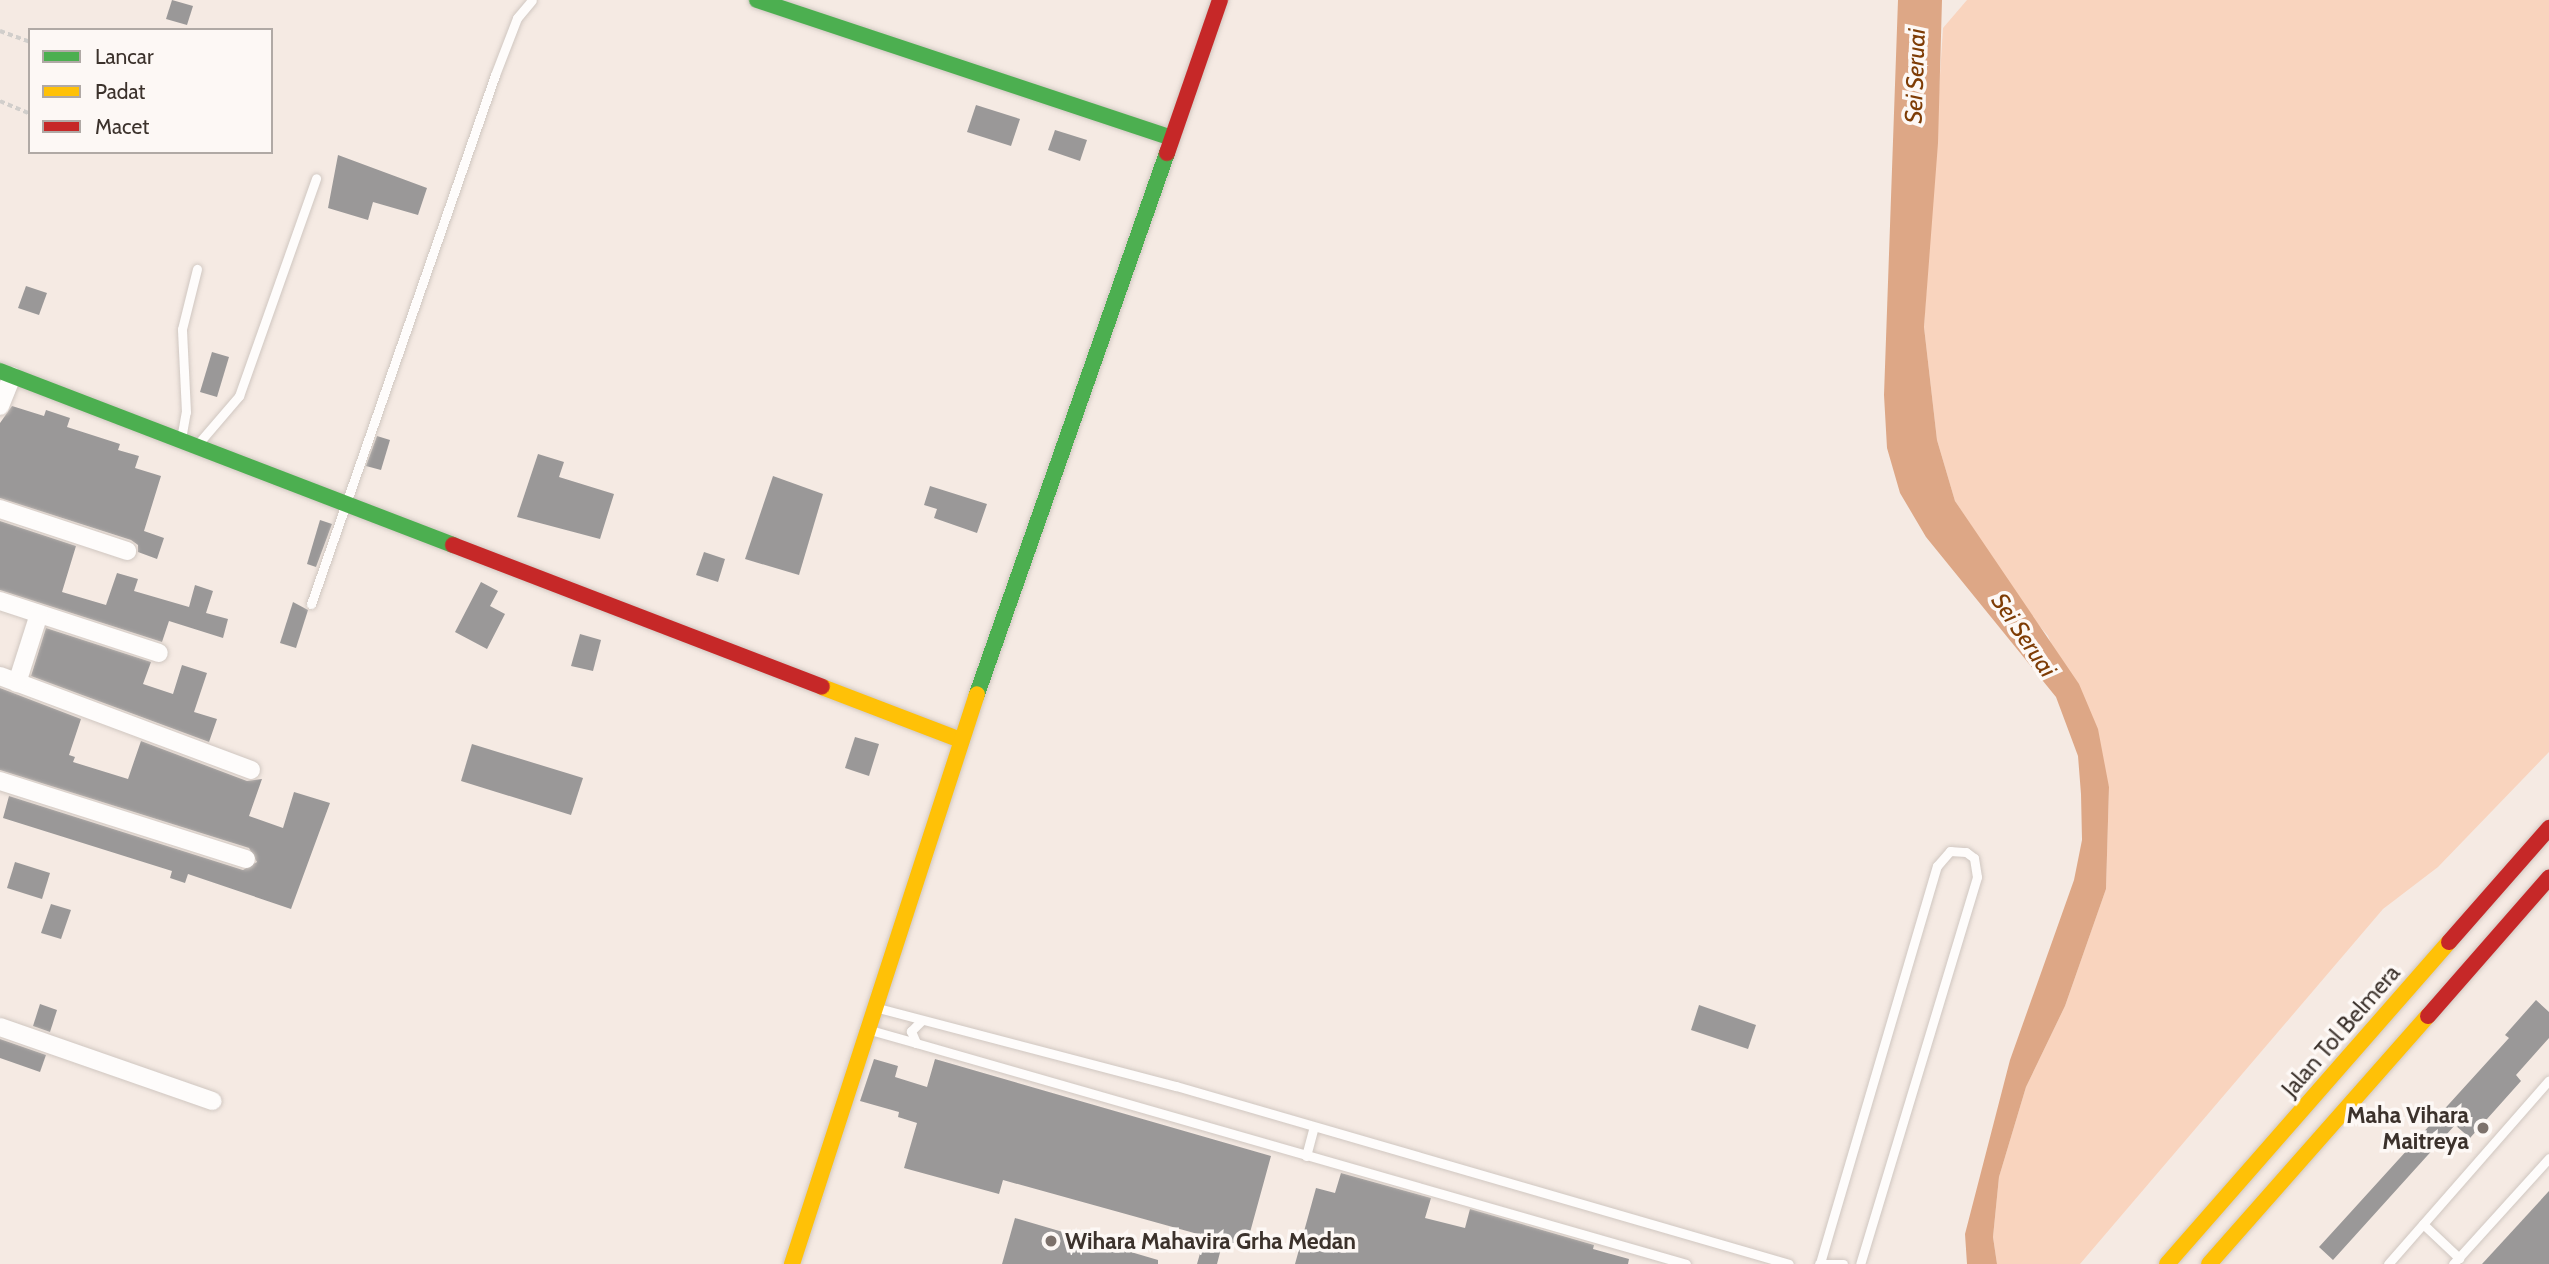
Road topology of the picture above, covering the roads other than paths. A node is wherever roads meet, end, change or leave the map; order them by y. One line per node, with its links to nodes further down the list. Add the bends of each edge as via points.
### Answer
1 (532, 0): 10 (lane, via 517,18 495,75)
2 (757, 0): 4 (main road)
3 (1220, 0): 4 (main road)
4 (1171, 138): 18 (main road)
5 (316, 178): 9 (lane, via 239,396)
6 (197, 269): 9 (lane, via 182,328)
7 (6, 374): 8 (street); 9 (main road)
8 (0, 406)
9 (188, 443): 10 (main road)
10 (345, 503): 14 (lane); 18 (main road)
11 (0, 509): 12 (street)
12 (127, 551)
13 (0, 601): 15 (street)
14 (311, 604)
15 (39, 614): 16 (street); 17 (street)
16 (159, 653)
17 (8, 679): 19 (street)
18 (961, 740): 24 (main road)
19 (251, 770)
20 (0, 781): 22 (street)
21 (2549, 828): 42 (main road, Jalan Tol Belmera)
22 (246, 859)
23 (2549, 878): 43 (main road)
24 (875, 1007): 25 (lane); 27 (main road)
25 (922, 1020): 28 (lane, via 911,1031); 31 (lane)
26 (0, 1027): 30 (street)
27 (868, 1030): 28 (lane); 37 (main road)
28 (916, 1044): 32 (lane)
29 (2549, 1080): 34 (lane)
30 (212, 1101)
31 (1314, 1127): 32 (lane); 39 (lane)
32 (1306, 1156): 38 (lane)
33 (2549, 1158): 35 (lane)
34 (2423, 1224): 35 (lane); 44 (lane)
35 (2456, 1261)
36 (1819, 1263): 40 (lane); 41 (lane, via 1937,866 1950,851 1966,852 1974,858 1977,877)
37 (792, 1264)
38 (1686, 1264)
39 (1789, 1264)
40 (1843, 1264)
41 (1860, 1264)
42 (2167, 1264)
43 (2209, 1264)
44 (2388, 1264)

